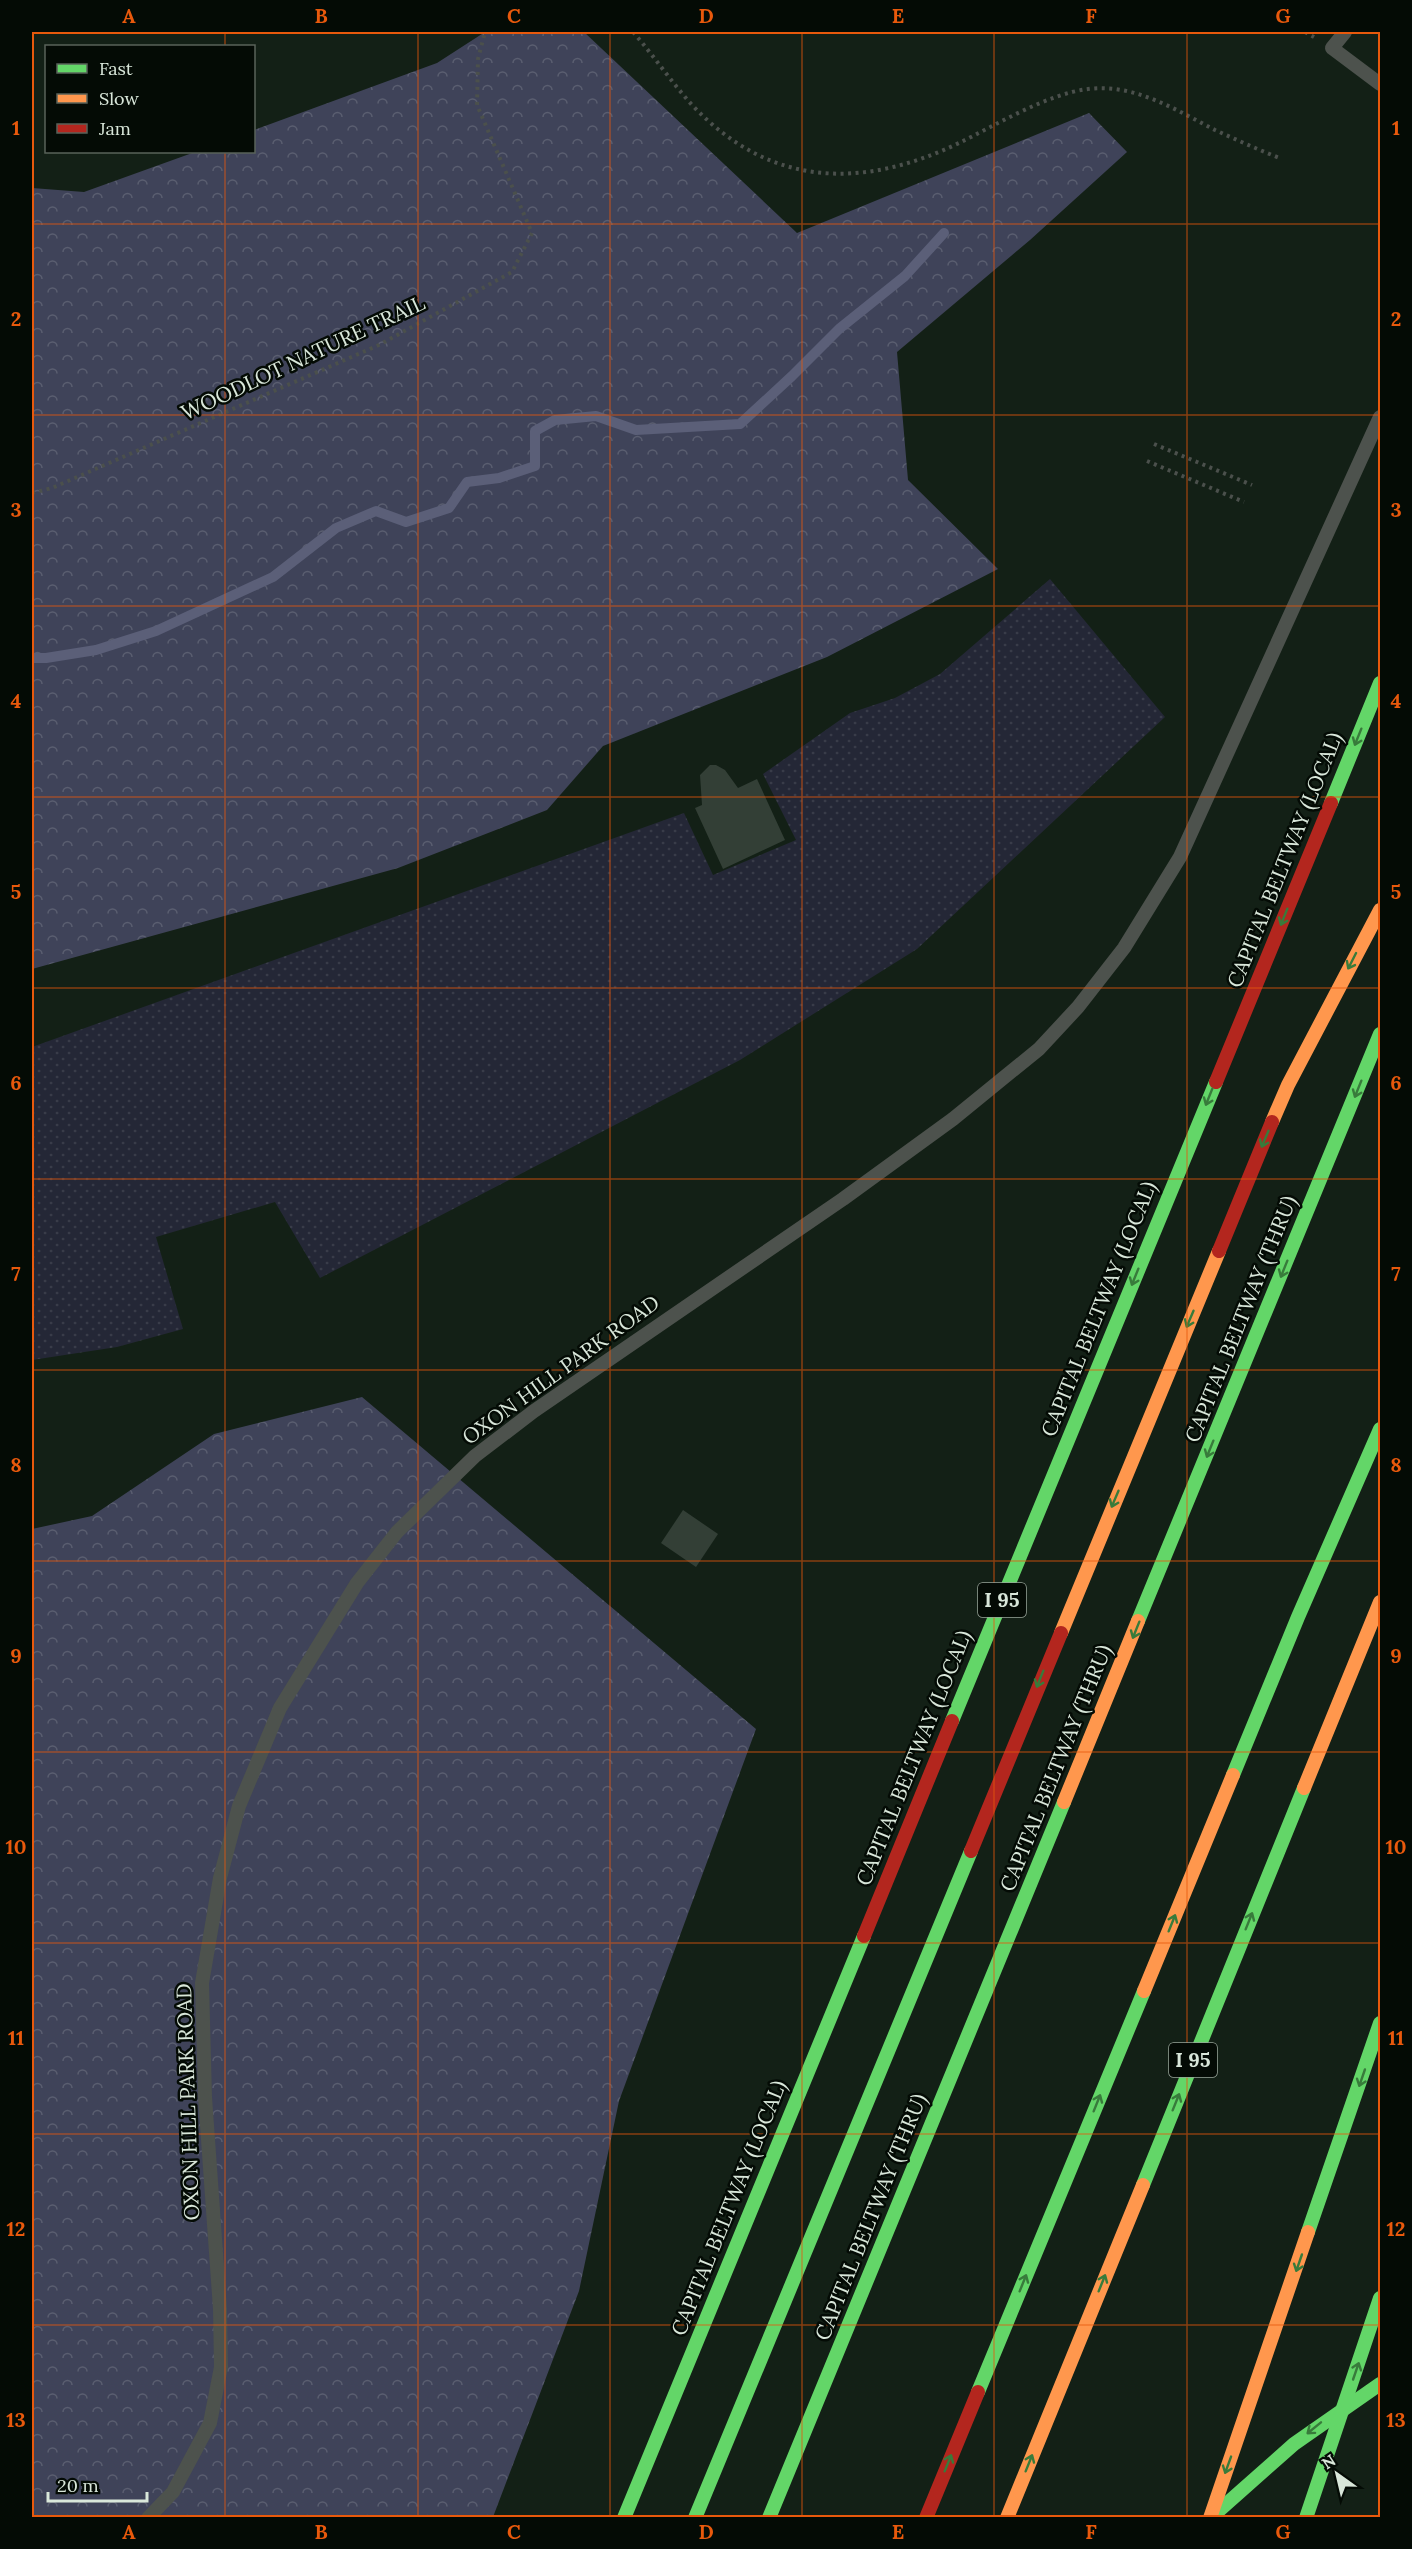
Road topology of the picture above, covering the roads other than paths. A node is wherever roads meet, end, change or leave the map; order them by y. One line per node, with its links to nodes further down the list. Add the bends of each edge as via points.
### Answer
1 (1345, 32): 2 (lane, via 1332,48)
2 (1380, 84)
3 (1380, 417): 12 (lane, OXON HILL PARK ROAD, via 1180,857 1124,948 1078,1007 1039,1049 953,1119 475,1456 398,1532 351,1592 280,1708 239,1806 220,1878 202,1983 220,2367 210,2423 173,2492)
4 (1380, 683): 13 (highway, CAPITAL BELTWAY (LOCAL) / I 95, one-way to 13)
5 (1380, 910): 14 (highway, one-way to 14, via 1288,1085)
6 (1380, 1034): 15 (highway, CAPITAL BELTWAY (THRU), one-way to 15)
7 (1380, 1429): 16 (highway, one-way to 7, via 1298,1617)
8 (1380, 1602): 17 (highway, I 95, one-way to 8)
9 (1380, 2023): 18 (highway, one-way to 18)
10 (1380, 2298): 19 (highway, one-way to 10)
11 (1380, 2384): 18 (highway, one-way to 18, via 1330,2415)
12 (148, 2517)
13 (624, 2517)
14 (695, 2517)
15 (770, 2517)
16 (926, 2517)
17 (1007, 2517)
18 (1210, 2517)
19 (1306, 2517)

